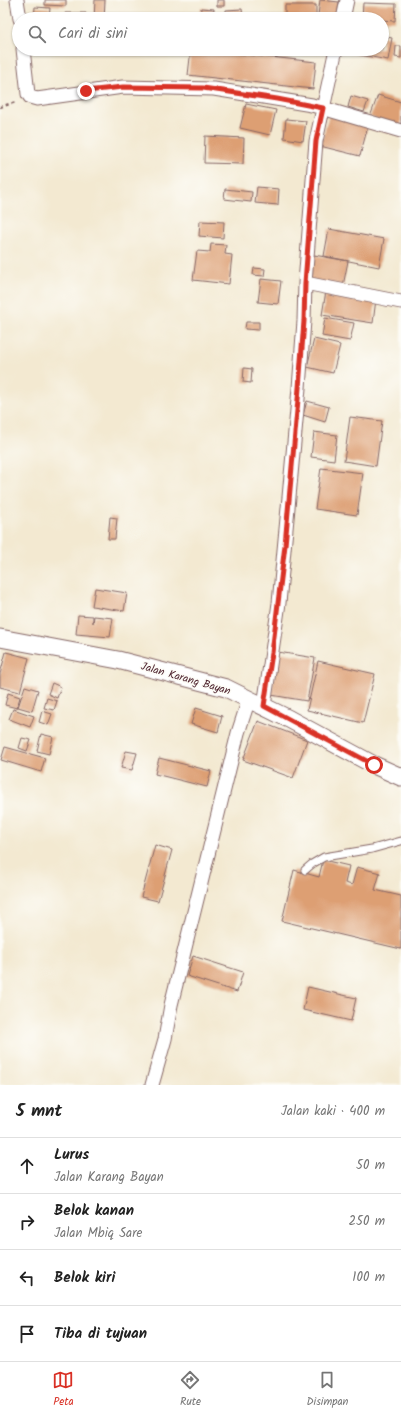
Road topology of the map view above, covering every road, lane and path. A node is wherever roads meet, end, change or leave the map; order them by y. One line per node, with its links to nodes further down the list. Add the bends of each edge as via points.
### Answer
1 (18, 0): 3 (street)
2 (347, 0): 4 (street)
3 (19, 12)
4 (344, 12)
5 (25, 56): 7 (street, via 28,94 36,100 123,87 203,88)
6 (334, 56): 7 (street)
7 (323, 108): 8 (street); 9 (street, via 316,141)
8 (401, 131)
9 (305, 283): 10 (street); 13 (street, via 300,381 285,545)
10 (401, 302)
11 (0, 638): 12 (street, Jalan Karang Bayan, via 118,660 226,688)
12 (249, 699): 13 (street, Jalan Karang Bayan); 17 (street, via 238,733)
13 (264, 706): 14 (street, Jalan Karang Bayan)
14 (401, 777)
15 (401, 841): 16 (lane, via 324,857)
16 (305, 870)
17 (152, 1085)

